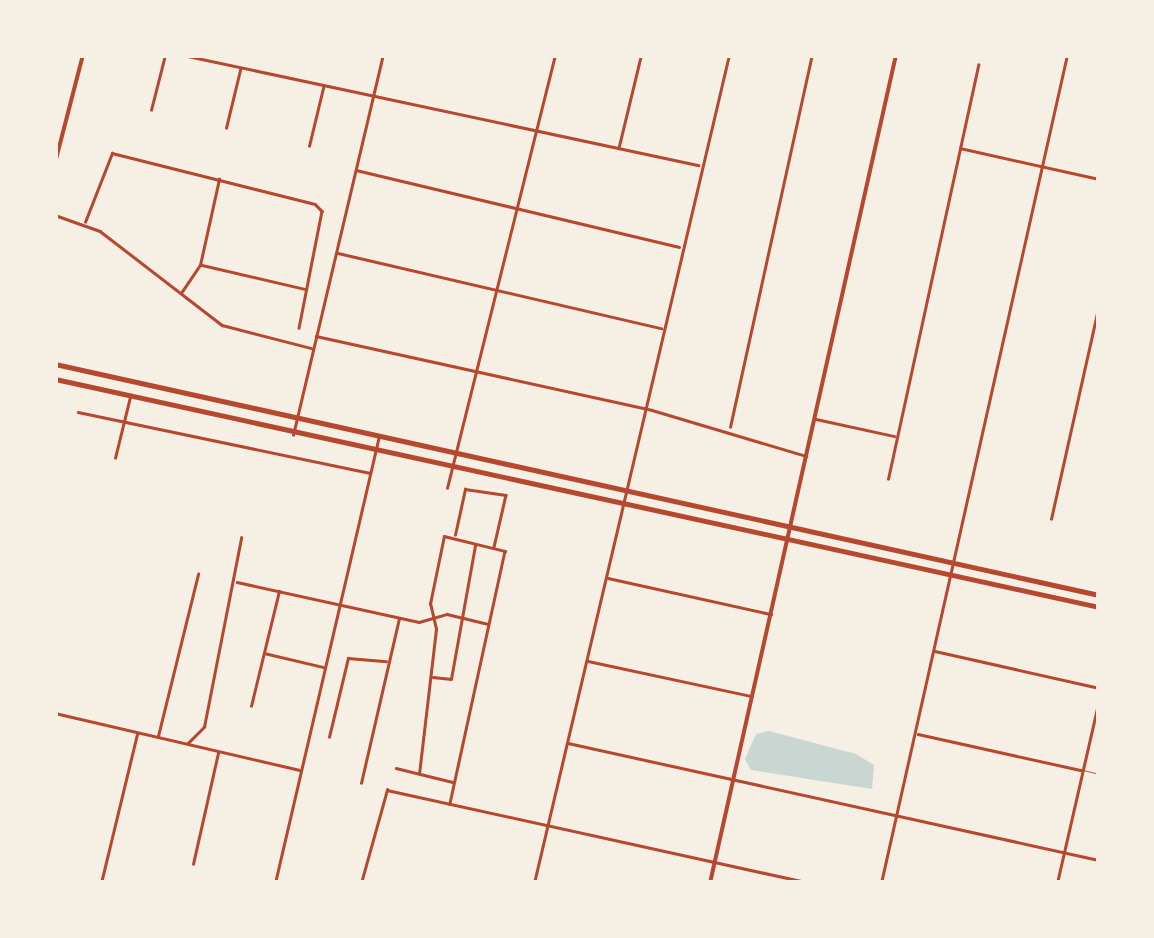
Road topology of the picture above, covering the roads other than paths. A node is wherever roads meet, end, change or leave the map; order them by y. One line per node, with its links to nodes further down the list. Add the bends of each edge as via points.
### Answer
1 (83, 55): 21 (street)
2 (164, 55): 15 (street)
3 (183, 55): 12 (street)
4 (383, 55): 14 (street)
5 (555, 55): 17 (street)
6 (641, 55): 19 (street)
7 (729, 55): 22 (street)
8 (812, 55): 50 (street)
9 (896, 55): 48 (street)
10 (1067, 55): 23 (street)
11 (978, 65): 20 (street)
12 (241, 68): 13 (street); 16 (street)
13 (323, 87): 14 (street); 18 (street)
14 (374, 96): 17 (street); 24 (street)
15 (151, 110)
16 (226, 128)
17 (537, 130): 19 (street); 27 (street)
18 (309, 146)
19 (619, 148): 22 (street)
20 (960, 148): 23 (street); 52 (street)
21 (55, 163)
22 (700, 165): 30 (street)
23 (1042, 168): 26 (street); 71 (street)
24 (356, 170): 27 (street); 31 (street)
25 (220, 178): 29 (street, via 112,153); 32 (street); 33 (street, via 322,208)
26 (1099, 179)
27 (518, 209): 30 (street); 34 (street)
28 (55, 215): 29 (street)
29 (85, 222): 35 (street)
30 (680, 247): 38 (street)
31 (337, 252): 34 (street); 39 (street)
32 (200, 265): 33 (street); 35 (street)
33 (304, 289): 37 (street)
34 (500, 290): 38 (street); 42 (street)
35 (180, 294): 40 (street, via 222,325)
36 (1099, 304): 64 (street)
37 (299, 328)
38 (663, 329): 45 (street)
39 (316, 336): 40 (street); 42 (street)
40 (313, 348): 49 (street)
41 (55, 364): 49 (main road)
42 (480, 374): 45 (street); 56 (street)
43 (55, 379): 44 (main road)
44 (130, 397): 47 (street); 51 (main road)
45 (644, 410): 50 (street); 62 (street)
46 (78, 412): 47 (street)
47 (125, 415): 57 (street); 59 (street)
48 (816, 419): 52 (street); 55 (street)
49 (297, 420): 51 (street); 53 (main road)
50 (730, 429): 55 (street)
51 (293, 435): 54 (main road)
52 (896, 436): 60 (street)
53 (378, 439): 54 (street); 56 (main road)
54 (374, 454): 58 (main road); 59 (street)
55 (808, 456): 65 (street)
56 (458, 457): 58 (street); 62 (main road)
57 (115, 458)
58 (452, 472): 61 (street); 63 (main road)
59 (370, 473): 78 (street)
60 (888, 479)
61 (447, 488)
62 (624, 490): 63 (street); 65 (main road)
63 (622, 500): 68 (main road); 74 (street)
64 (1051, 519)
65 (792, 526): 68 (street); 71 (main road)
66 (241, 538): 75 (street)
67 (454, 538): 69 (street); 70 (street, via 465,489 506,495); 83 (street, via 444,536)
68 (789, 538): 72 (main road); 80 (street)
69 (475, 544): 70 (street); 81 (street)
70 (494, 548): 84 (street, via 505,551)
71 (954, 563): 72 (street); 77 (main road)
72 (952, 572): 79 (main road); 85 (street)
73 (198, 574): 98 (street)
74 (604, 577): 80 (street); 87 (street)
75 (236, 582): 76 (street); 101 (street, via 204,726)
76 (280, 590): 78 (street); 86 (street)
77 (1099, 595)
78 (340, 604): 82 (street); 89 (street)
79 (1099, 607)
80 (772, 614): 92 (street)
81 (460, 617): 83 (street); 84 (street); 90 (street, via 451,680)
82 (399, 618): 83 (street); 88 (street)
83 (434, 619): 90 (street)
84 (490, 624): 110 (street)
85 (934, 651): 91 (street); 97 (street)
86 (264, 653): 89 (street); 94 (street)
87 (586, 660): 92 (street); 100 (street)
88 (388, 662): 99 (street, via 348,658); 109 (street)
89 (324, 668): 104 (street)
90 (431, 677): 106 (street)
91 (1099, 688)
92 (752, 696): 108 (street)
93 (1099, 698): 105 (street)
94 (251, 706)
95 (55, 714): 96 (street)
96 (137, 732): 98 (street); 119 (street)
97 (915, 734): 105 (street); 112 (street)
98 (158, 737): 101 (street)
99 (329, 738)
100 (566, 743): 108 (street); 113 (street)
101 (187, 744): 102 (street)
102 (218, 751): 104 (street); 117 (street)
103 (396, 768): 106 (street)
104 (301, 770): 120 (street)
105 (1082, 770): 107 (lane); 114 (street)
106 (419, 774): 110 (street)
107 (1099, 774)
108 (734, 778): 112 (street); 116 (street)
109 (361, 782)
110 (454, 782): 111 (street)
111 (450, 804): 113 (street); 121 (street, via 384,791)
112 (896, 817): 114 (street); 126 (street)
113 (546, 826): 116 (street); 123 (street)
114 (1064, 852): 115 (street); 127 (street)
115 (1099, 860)
116 (715, 862): 124 (street); 125 (street)
117 (193, 864)
118 (408, 881): 122 (street)
119 (102, 883)
120 (275, 883)
121 (361, 883)
122 (418, 883)
123 (534, 883)
124 (710, 883)
125 (810, 883)
126 (881, 883)
127 (1057, 883)

